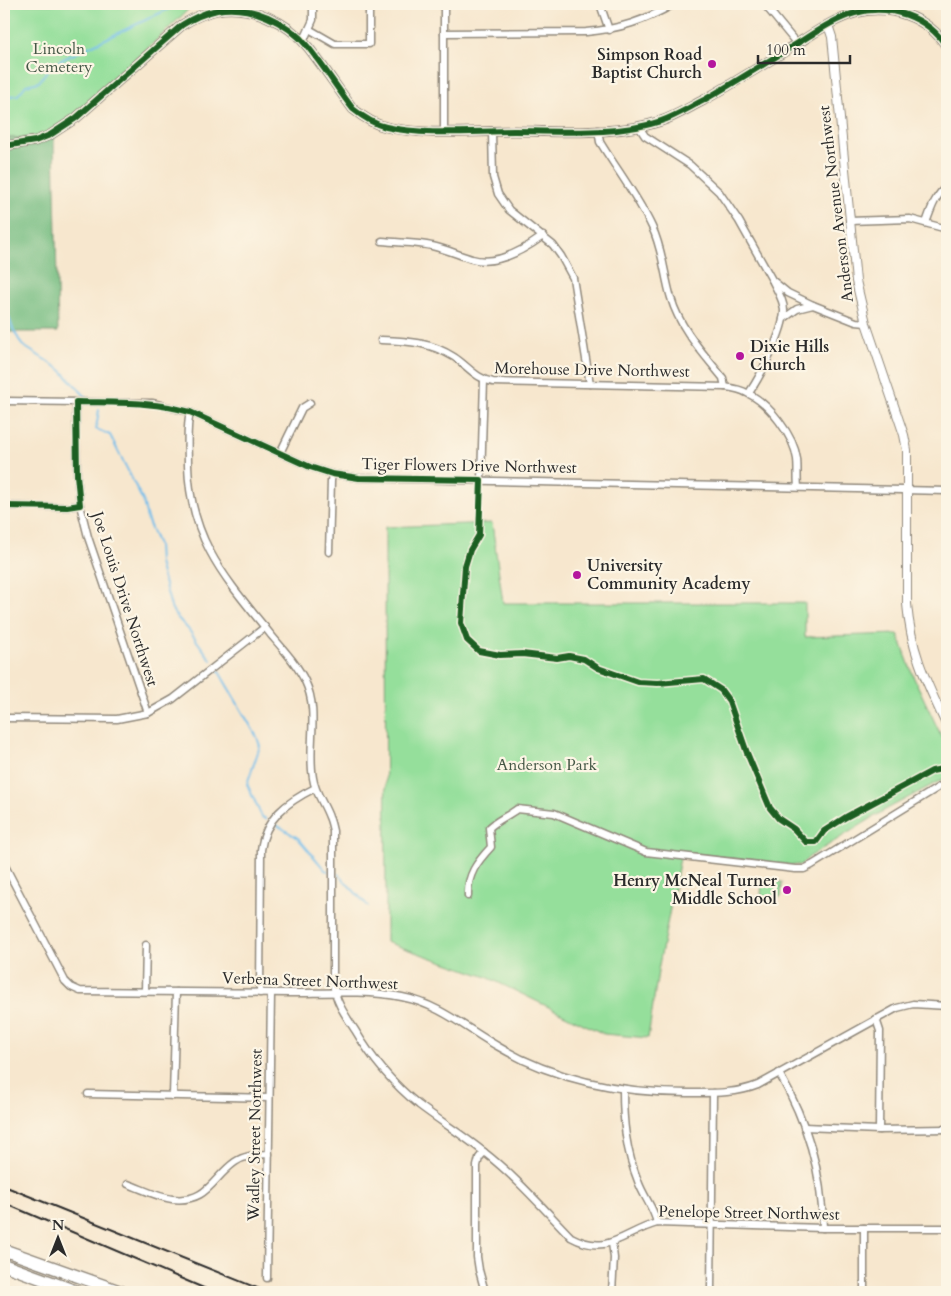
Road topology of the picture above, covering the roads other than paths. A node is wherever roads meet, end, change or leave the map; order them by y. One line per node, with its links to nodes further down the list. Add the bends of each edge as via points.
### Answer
1 (313, 4): 8 (street)
2 (369, 4): 8 (street, via 369,44 335,44)
3 (444, 4): 10 (street)
4 (600, 4): 9 (street)
5 (674, 4): 9 (street, via 633,24)
6 (764, 4): 12 (street)
7 (828, 25): 12 (main road); 13 (main road, via 867,10 894,11 931,28); 20 (street, Anderson Avenue Northwest, via 832,37)
8 (309, 30): 11 (street)
9 (609, 30): 10 (street)
10 (444, 34): 17 (street)
11 (303, 42): 17 (main road, via 353,109 363,117 386,127); 18 (main road, via 283,25 250,11 218,10 199,15 182,25 63,127 35,141)
12 (796, 44): 14 (main road, via 682,112)
13 (947, 47)
14 (639, 127): 15 (main road); 25 (street, via 645,136 690,165 718,192 739,221)
15 (598, 130): 16 (main road); 32 (street, via 600,142 653,229 678,318 723,378)
16 (492, 131): 17 (main road); 23 (street, via 493,177 498,194 509,210)
17 (444, 132)
18 (4, 146)
19 (947, 186): 21 (street, via 933,203)
20 (849, 221): 21 (street, via 910,220); 28 (street, Anderson Avenue Northwest, via 856,281)
21 (926, 223): 22 (street)
22 (947, 229)
23 (543, 236): 24 (street, via 519,251 486,261 430,245); 31 (street, via 561,256 573,278)
24 (382, 241)
25 (772, 280): 26 (street); 27 (street, via 783,301)
26 (813, 304): 27 (street, via 797,309); 28 (street)
27 (783, 320): 33 (street, via 761,375)
28 (866, 323): 42 (street, Anderson Avenue Northwest, via 904,435)
29 (381, 340): 30 (street, Morehouse Drive Northwest, via 413,341 436,347)
30 (484, 380): 31 (street, Morehouse Drive Northwest); 40 (street)
31 (590, 384): 32 (street, Morehouse Drive Northwest)
32 (724, 387): 33 (street, Morehouse Drive Northwest)
33 (749, 393): 41 (street, via 782,424 790,437 797,459)
34 (4, 401): 35 (street, Tiger Flowers Drive Northwest)
35 (76, 402): 37 (street, Tiger Flowers Drive Northwest, via 152,403); 44 (street, Joe Louis Drive Northwest)
36 (310, 403): 38 (street, via 302,408)
37 (190, 412): 38 (street, Tiger Flowers Drive Northwest); 47 (street, via 189,480 199,528 220,572)
38 (280, 453): 39 (street, Tiger Flowers Drive Northwest)
39 (332, 474): 40 (street, Tiger Flowers Drive Northwest, via 359,478); 46 (street)
40 (481, 480): 41 (street, Tiger Flowers Drive Northwest)
41 (798, 487): 42 (street, Tiger Flowers Drive Northwest)
42 (907, 490): 43 (street, Tiger Flowers Drive Northwest); 50 (street, Anderson Avenue Northwest, via 907,604 911,638 922,673)
43 (947, 490)
44 (80, 505): 45 (street); 48 (street, Joe Louis Drive Northwest, via 88,538)
45 (4, 506)
46 (329, 552)
47 (265, 627): 48 (street, via 173,700); 52 (street, via 298,669 309,691 313,713 312,776)
48 (148, 713): 49 (street, via 117,719)
49 (4, 718)
50 (947, 726)
51 (947, 782): 54 (street, via 812,865 795,870 646,852 554,813 517,809 489,828 491,847 474,867 468,880)
52 (315, 788): 58 (street, via 277,814 262,838); 60 (street, Penelope Street Northwest, via 333,831)
53 (4, 864): 56 (street, Verbena Street Northwest, via 64,981 80,990)
54 (468, 896)
55 (146, 945): 56 (street)
56 (145, 992): 57 (street, Verbena Street Northwest)
57 (176, 992): 58 (street, Verbena Street Northwest); 67 (street)
58 (260, 993): 59 (street, Verbena Street Northwest)
59 (271, 993): 60 (street, Verbena Street Northwest); 68 (street, Wadley Street Northwest)
60 (334, 994): 64 (street, Verbena Street Northwest, via 386,995 419,1002 445,1013 500,1048 536,1066 580,1081); 72 (street, Penelope Street Northwest, via 364,1045 395,1084)
61 (947, 1006): 62 (street, Verbena Street Northwest, via 913,1004)
62 (876, 1019): 63 (street, Verbena Street Northwest); 71 (street, via 880,1031)
63 (779, 1073): 65 (street, Verbena Street Northwest, via 746,1090); 69 (street)
64 (623, 1090): 65 (street, Verbena Street Northwest); 75 (street, via 623,1122 629,1156)
65 (713, 1093): 76 (street)
66 (88, 1094): 67 (street)
67 (173, 1096): 68 (street)
68 (270, 1098): 73 (street, Wadley Street Northwest)
69 (804, 1127): 71 (street); 77 (street, via 820,1179)
70 (947, 1129): 71 (street)
71 (879, 1130)
72 (484, 1152): 80 (street, Penelope Street Northwest, via 513,1177 571,1238 592,1246); 86 (street, via 477,1166 477,1257)
73 (269, 1154): 74 (street, via 237,1161 212,1186 186,1198 165,1197); 83 (street, Wadley Street Northwest)
74 (128, 1184)
75 (658, 1223): 76 (street, Penelope Street Northwest); 80 (street, Penelope Street Northwest)
76 (712, 1224): 77 (street, Penelope Street Northwest); 88 (street)
77 (823, 1228): 78 (street, Penelope Street Northwest)
78 (864, 1228): 79 (street, Penelope Street Northwest); 89 (street)
79 (947, 1228)
80 (612, 1244): 87 (street)
81 (4, 1250): 85 (highway)
82 (4, 1265): 84 (highway)
83 (267, 1278)
84 (78, 1292)
85 (122, 1292)
86 (485, 1292)
87 (612, 1292)
88 (711, 1292)
89 (864, 1292)

